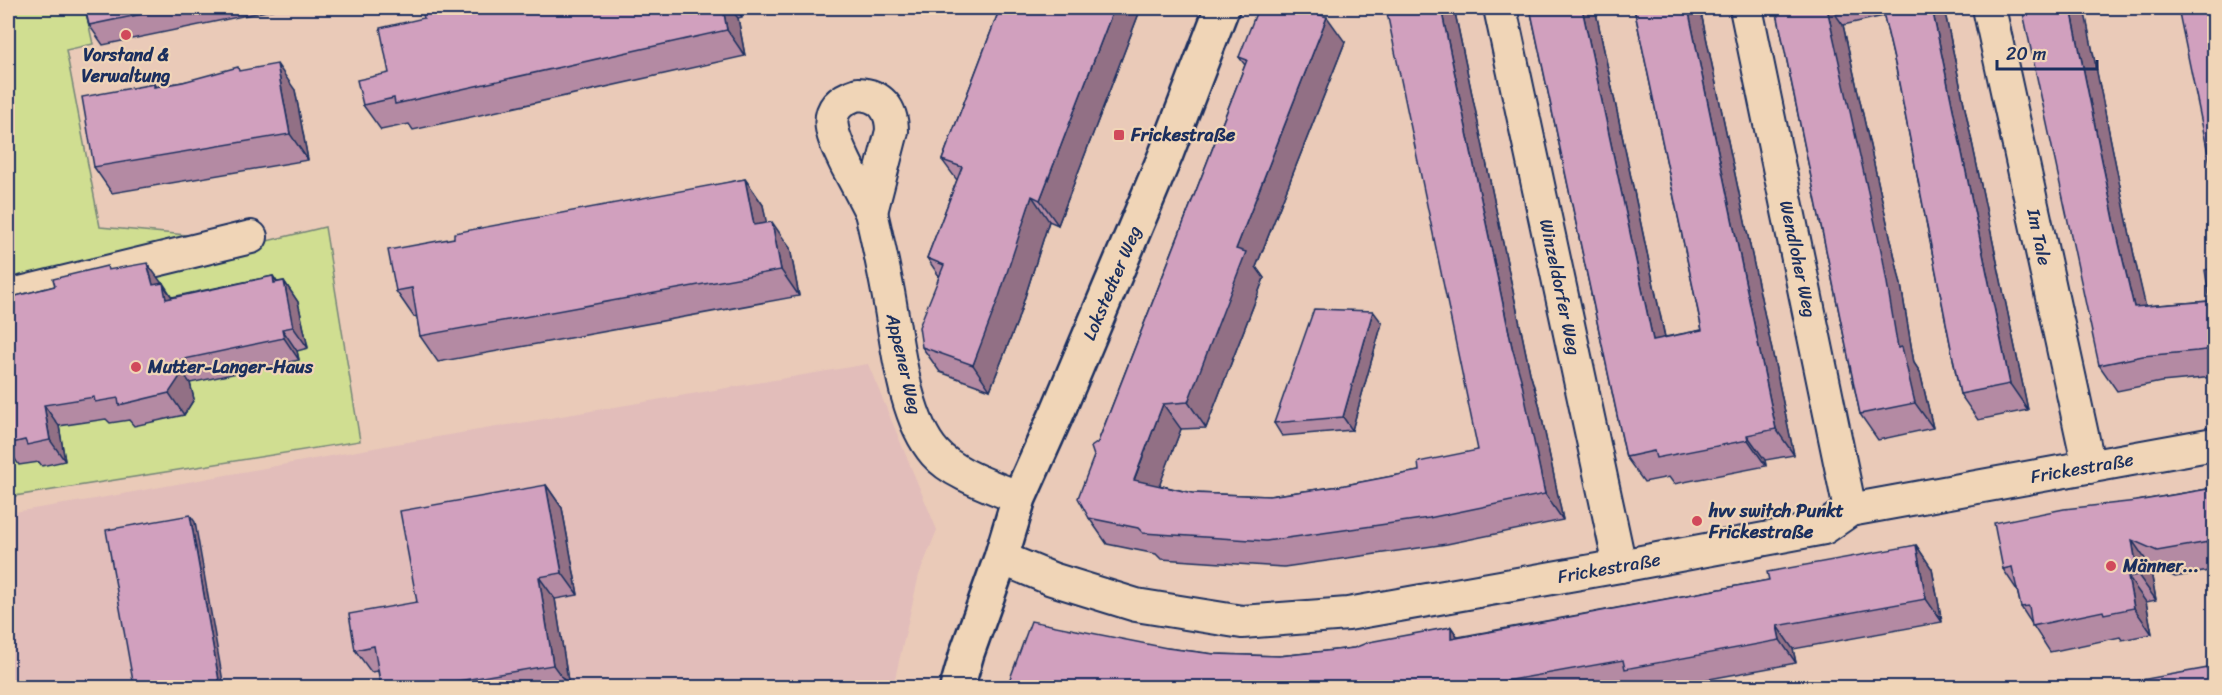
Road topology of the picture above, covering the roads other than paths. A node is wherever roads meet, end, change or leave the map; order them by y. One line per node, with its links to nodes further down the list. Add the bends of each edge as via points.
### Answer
1 (1222, 8): 10 (main road, Lokstedter Weg, via 1166,154)
2 (1500, 8): 13 (street, Winzeldorfer Weg)
3 (1746, 8): 11 (street, Wendloher Weg)
4 (1989, 8): 9 (street, Im Tale)
5 (871, 212): 10 (street, Appener Weg, via 906,390 921,435 936,455 957,469)
6 (251, 237): 7 (street)
7 (8, 296)
8 (2214, 444): 9 (street, Frickestraße)
9 (2089, 467): 11 (street, Frickestraße)
10 (1019, 498): 12 (main road, Lokstedter Weg)
11 (1850, 510): 13 (street, Frickestraße, via 1824,528)
12 (1001, 558): 13 (street, Frickestraße, via 1052,579 1136,605 1242,622 1348,614); 14 (main road, Lokstedter Weg)
13 (1620, 566)
14 (957, 687)

